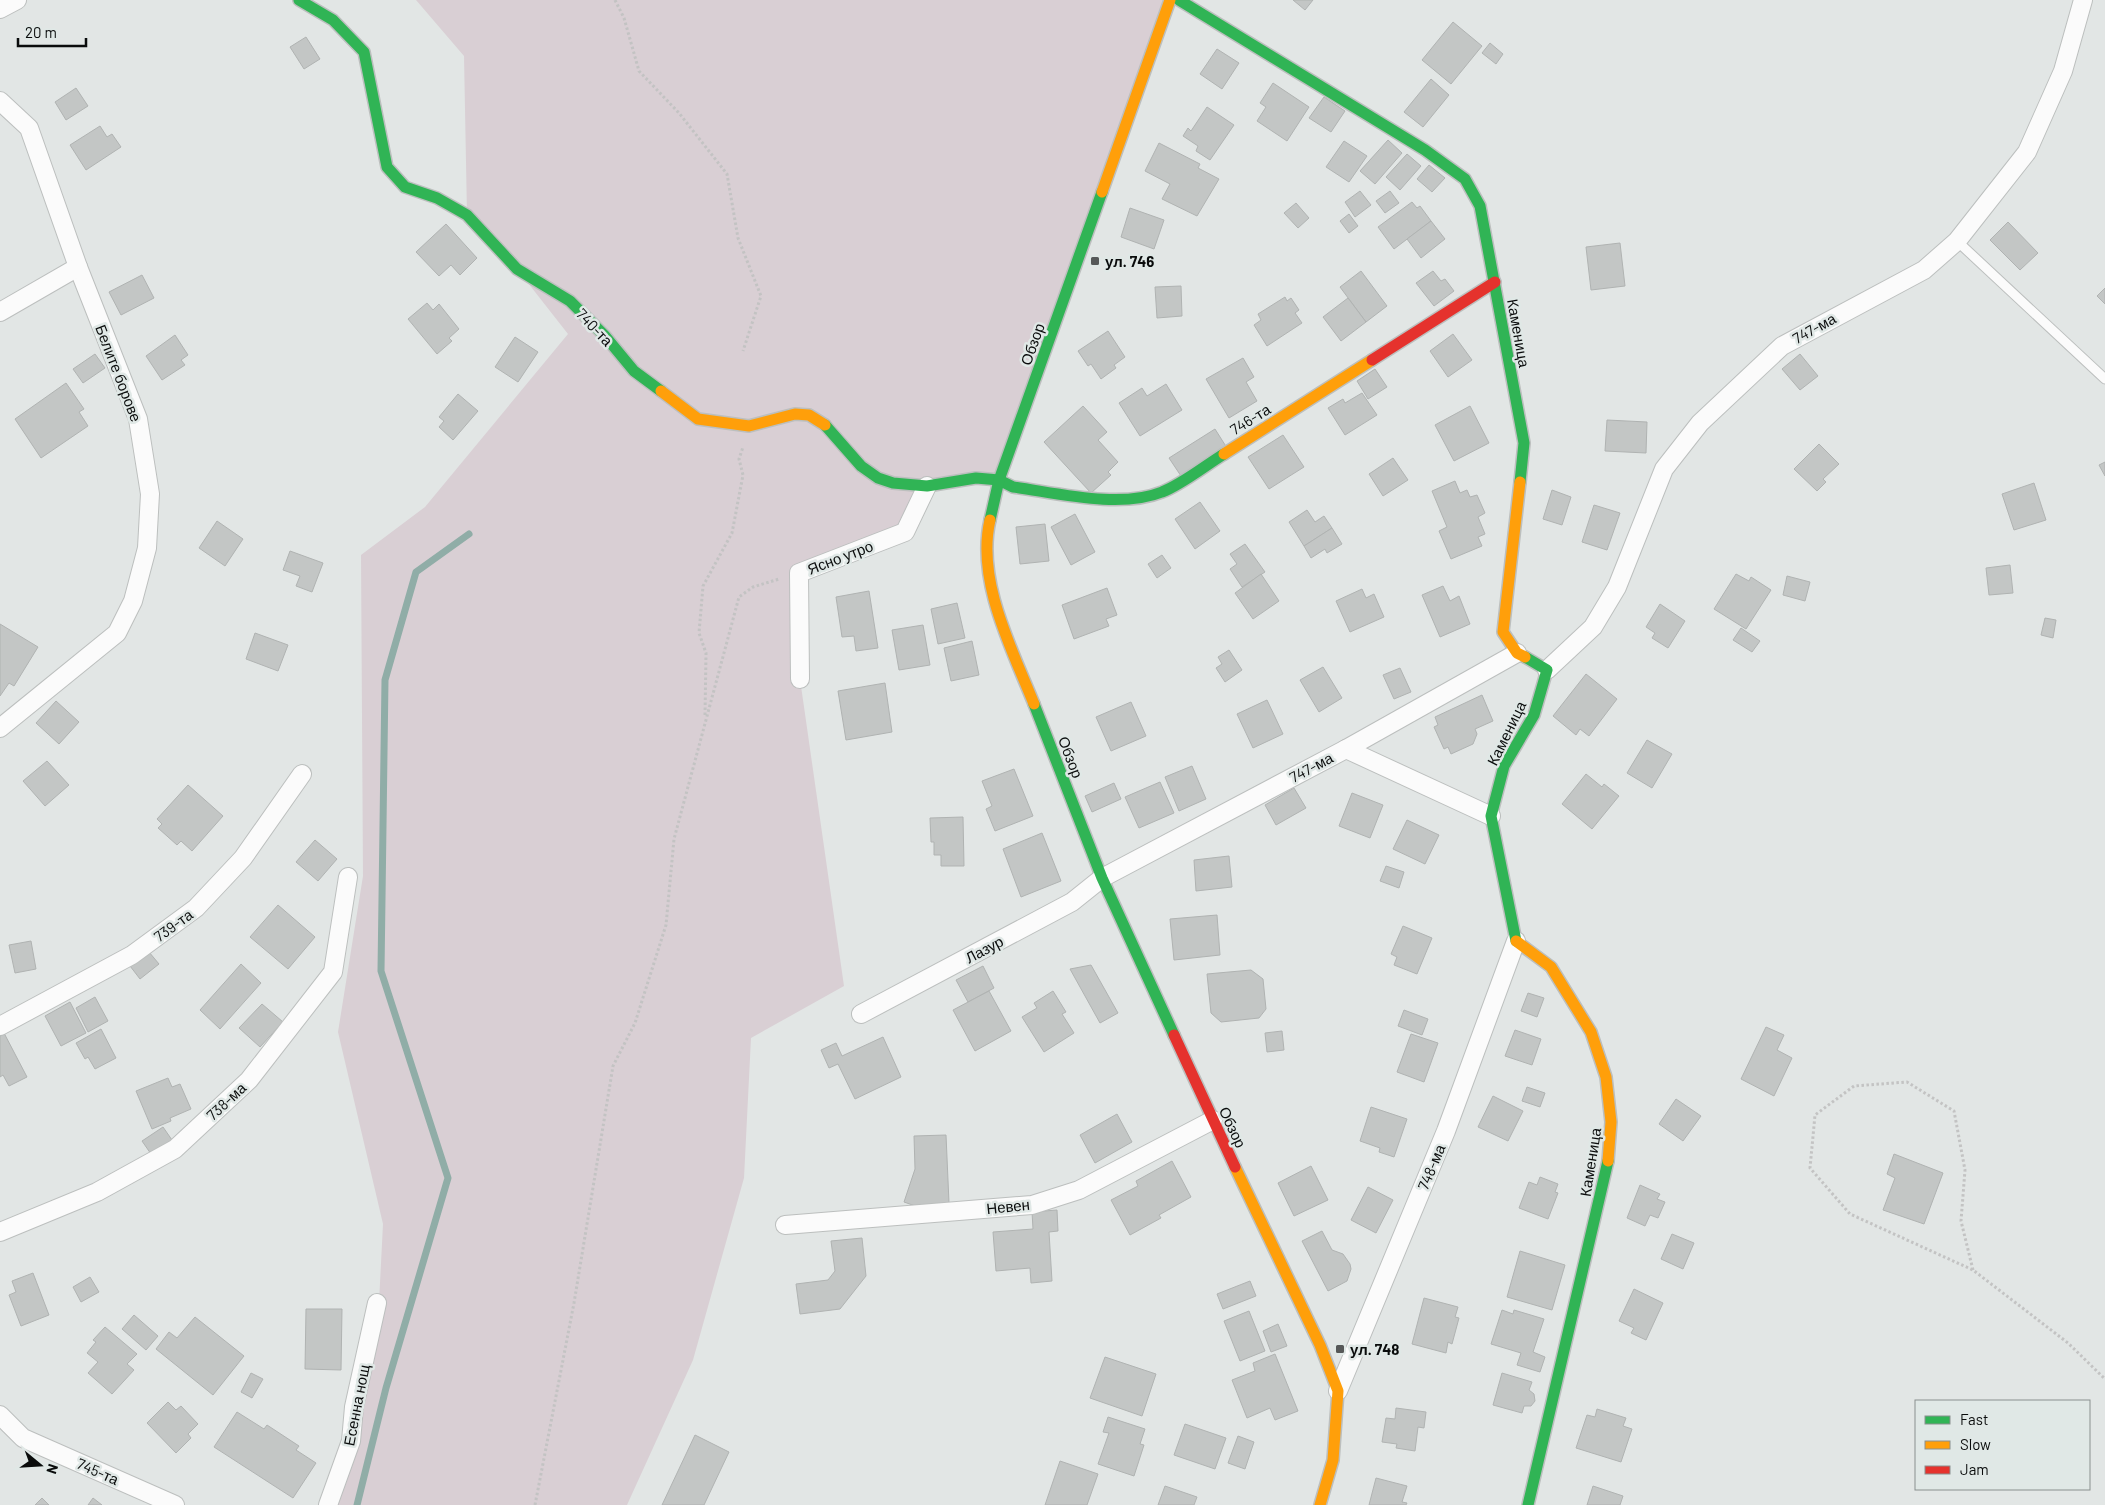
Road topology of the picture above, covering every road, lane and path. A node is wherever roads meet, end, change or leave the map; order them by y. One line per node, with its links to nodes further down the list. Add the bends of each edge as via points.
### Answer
1 (17, 0): 7 (street)
2 (299, 0): 15 (street, 740-та, via 333,20 364,52 387,167 406,187 437,198 467,215 517,269 570,301 634,371 698,419 749,426)
3 (615, 0): 13 (path, via 624,18 639,71 679,112 727,174 738,238 761,296)
4 (1170, 0): 16 (street, Обзор)
5 (1179, 0): 11 (street, Каменица, via 1425,150 1465,179 1480,206)
6 (2083, 0): 9 (street, 747-ма, via 2063,71 2027,152)
7 (0, 8)
8 (0, 101): 10 (street, Белите борове, via 29,128)
9 (1957, 241): 14 (lane); 20 (street, 747-ма, via 1924,270 1782,346 1700,423 1664,469 1618,587 1593,627)
10 (78, 267): 12 (street); 23 (street, Белите борове, via 138,419 150,494 147,548 133,601 117,633)
11 (1495, 282): 16 (street, 746-та, via 1163,492 1120,501 1013,488); 19 (street, Каменица, via 1524,443 1503,632)
12 (0, 312)
13 (743, 352)
14 (2105, 379)
15 (761, 423): 17 (street, 740-та, via 795,414 809,415 824,423 861,466 878,478 893,483); 22 (path, via 744,444 739,460 743,475 732,533 703,586 699,633 706,653)
16 (999, 480): 17 (street, 740-та, via 976,478); 28 (street, Обзор, via 988,528 987,565 998,613)
17 (927, 486): 18 (street, Ясно утро, via 906,532)
18 (799, 573): 21 (street, Ясно утро); 22 (path, via 754,587 739,597)
19 (1517, 652): 20 (street, Каменица); 24 (street, 747-ма)
20 (1547, 670): 26 (street, Каменица, via 1534,715 1504,766)
21 (800, 679)
22 (705, 721): 42 (path, via 674,839 666,925 635,1023 613,1066 574,1303)
23 (0, 728)
24 (1346, 748): 26 (street); 28 (street, 747-ма)
25 (302, 774): 31 (street, 739-та, via 243,858 196,908 132,955)
26 (1491, 816): 29 (street, Каменица)
27 (348, 877): 34 (street, 738-ма, via 333,972 249,1080 175,1149 97,1192)
28 (1102, 878): 30 (street, Лазур, via 1072,902); 32 (street, Обзор)
29 (1516, 941): 38 (street, 748-ма, via 1446,1131); 44 (street, Каменица, via 1551,967 1591,1032 1606,1077 1611,1122 1608,1168)
30 (861, 1014)
31 (0, 1026)
32 (1213, 1120): 33 (street, Невен, via 1079,1190 1032,1205); 38 (street, Обзор, via 1320,1346)
33 (785, 1225)
34 (0, 1232)
35 (1973, 1270): 35 (path, via 1961,1220 1966,1170 1954,1112 1907,1082 1854,1086 1815,1115 1810,1168 1850,1214); 37 (path, via 2068,1343)
36 (377, 1304): 41 (street, Есенна нощ, via 354,1407 351,1441)
37 (2105, 1379)
38 (1338, 1391): 43 (street, Обзор, via 1333,1460)
39 (0, 1415): 40 (street, 745-та, via 23,1438)
40 (175, 1505)
41 (328, 1505)
42 (535, 1505)
43 (1320, 1505)
44 (1528, 1505)

